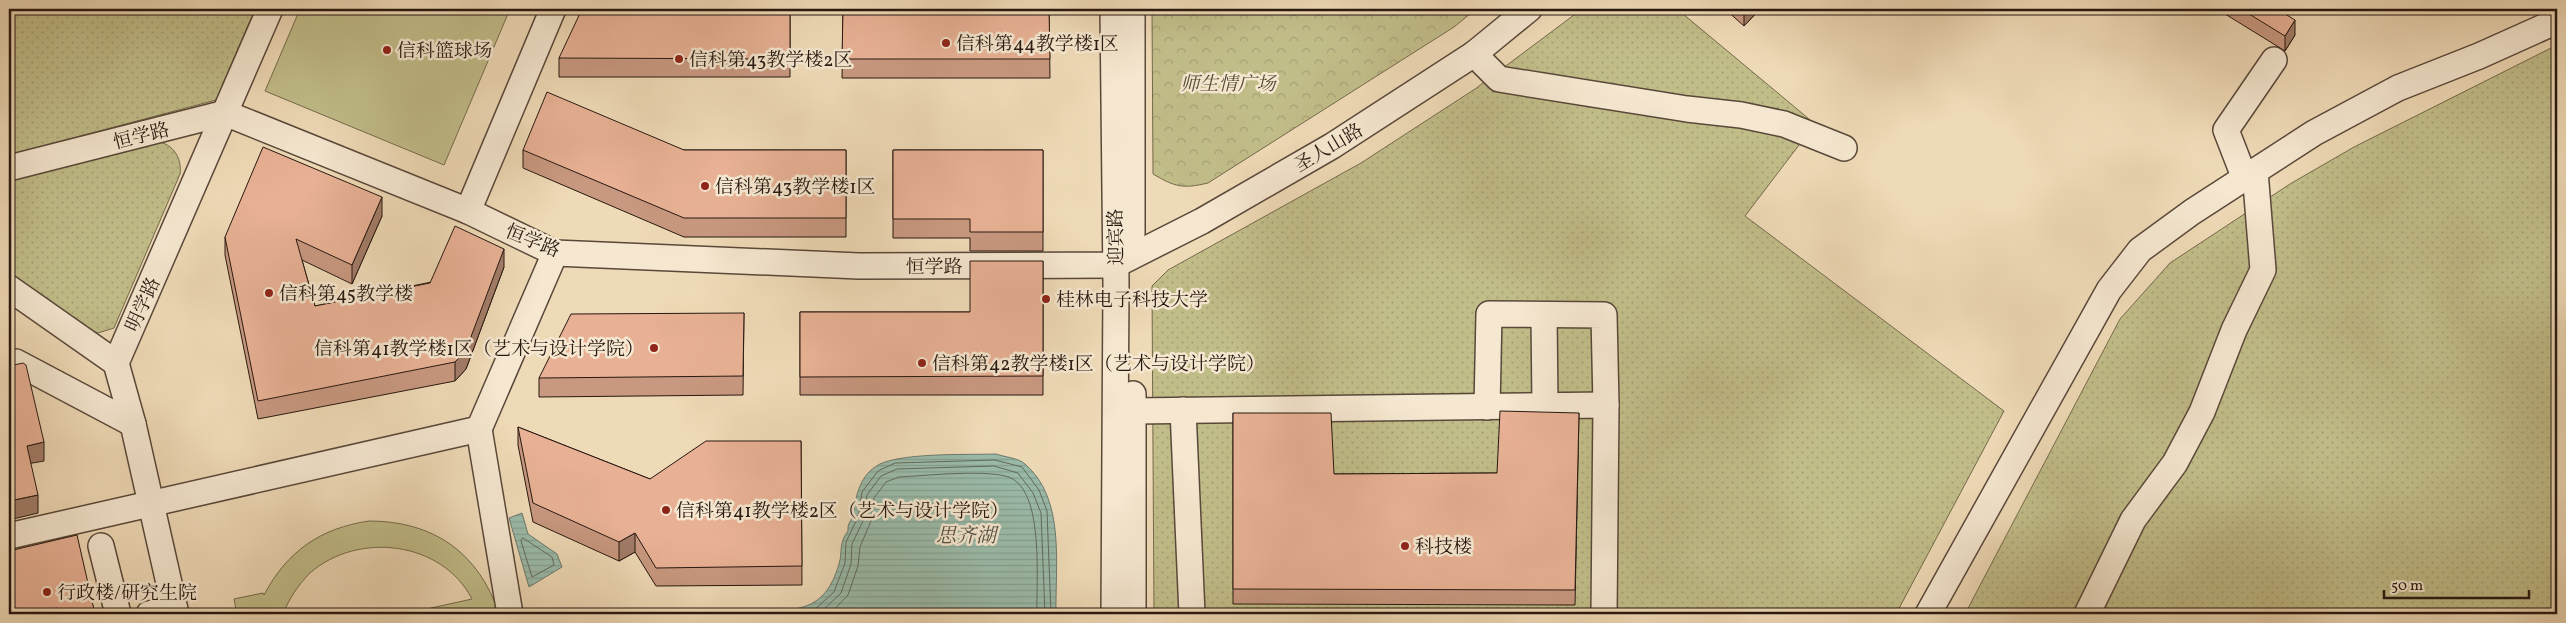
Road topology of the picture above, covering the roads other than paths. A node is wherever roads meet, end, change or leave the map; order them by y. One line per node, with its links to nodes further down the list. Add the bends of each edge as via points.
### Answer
1 (270, 9): 9 (street, 明学路)
2 (553, 9): 13 (street)
3 (1113, 9): 15 (street, 迎宾路)
4 (1132, 9): 15 (street, 迎宾路)
5 (1529, 9): 7 (street, 圣人山路)
6 (2557, 21): 12 (street, via 2479,56 2432,72 2364,104)
7 (1474, 54): 10 (street, via 1500,78 1741,115 1784,124); 15 (street, 圣人山路, via 1332,146)
8 (2274, 60): 12 (street, via 2226,130)
9 (225, 113): 11 (street, 恒学路); 13 (street, 恒学路); 19 (street, 明学路)
10 (1844, 148)
11 (9, 168)
12 (2250, 175): 38 (street, via 2140,250 2121,272); 39 (street, via 2263,270 2234,330 2202,412 2175,464 2132,520)
13 (468, 211): 14 (street, 恒学路)
14 (555, 254): 15 (street, 恒学路, via 859,266); 26 (street)
15 (1124, 262): 24 (street, 迎宾路); 34 (street, 迎宾路)
16 (9, 288): 19 (street)
17 (1544, 315): 20 (street, via 1604,315); 21 (street, via 1489,314); 22 (street)
18 (9, 363): 25 (street, via 16,362)
19 (116, 364): 25 (street)
20 (1606, 405): 22 (street); 37 (street)
21 (1487, 406): 22 (street); 23 (street)
22 (1545, 406)
23 (1183, 410): 24 (street); 36 (street)
24 (1133, 411): 35 (street, 迎宾路)
25 (133, 424): 27 (street)
26 (478, 429): 27 (street); 33 (street)
27 (150, 503): 28 (street); 30 (street)
28 (9, 536)
29 (101, 546): 31 (street)
30 (175, 611): 32 (street)
31 (118, 614)
32 (149, 614)
33 (510, 614)
34 (1114, 614)
35 (1133, 614)
36 (1192, 614)
37 (1604, 614)
38 (1928, 614)
39 (2087, 614)

